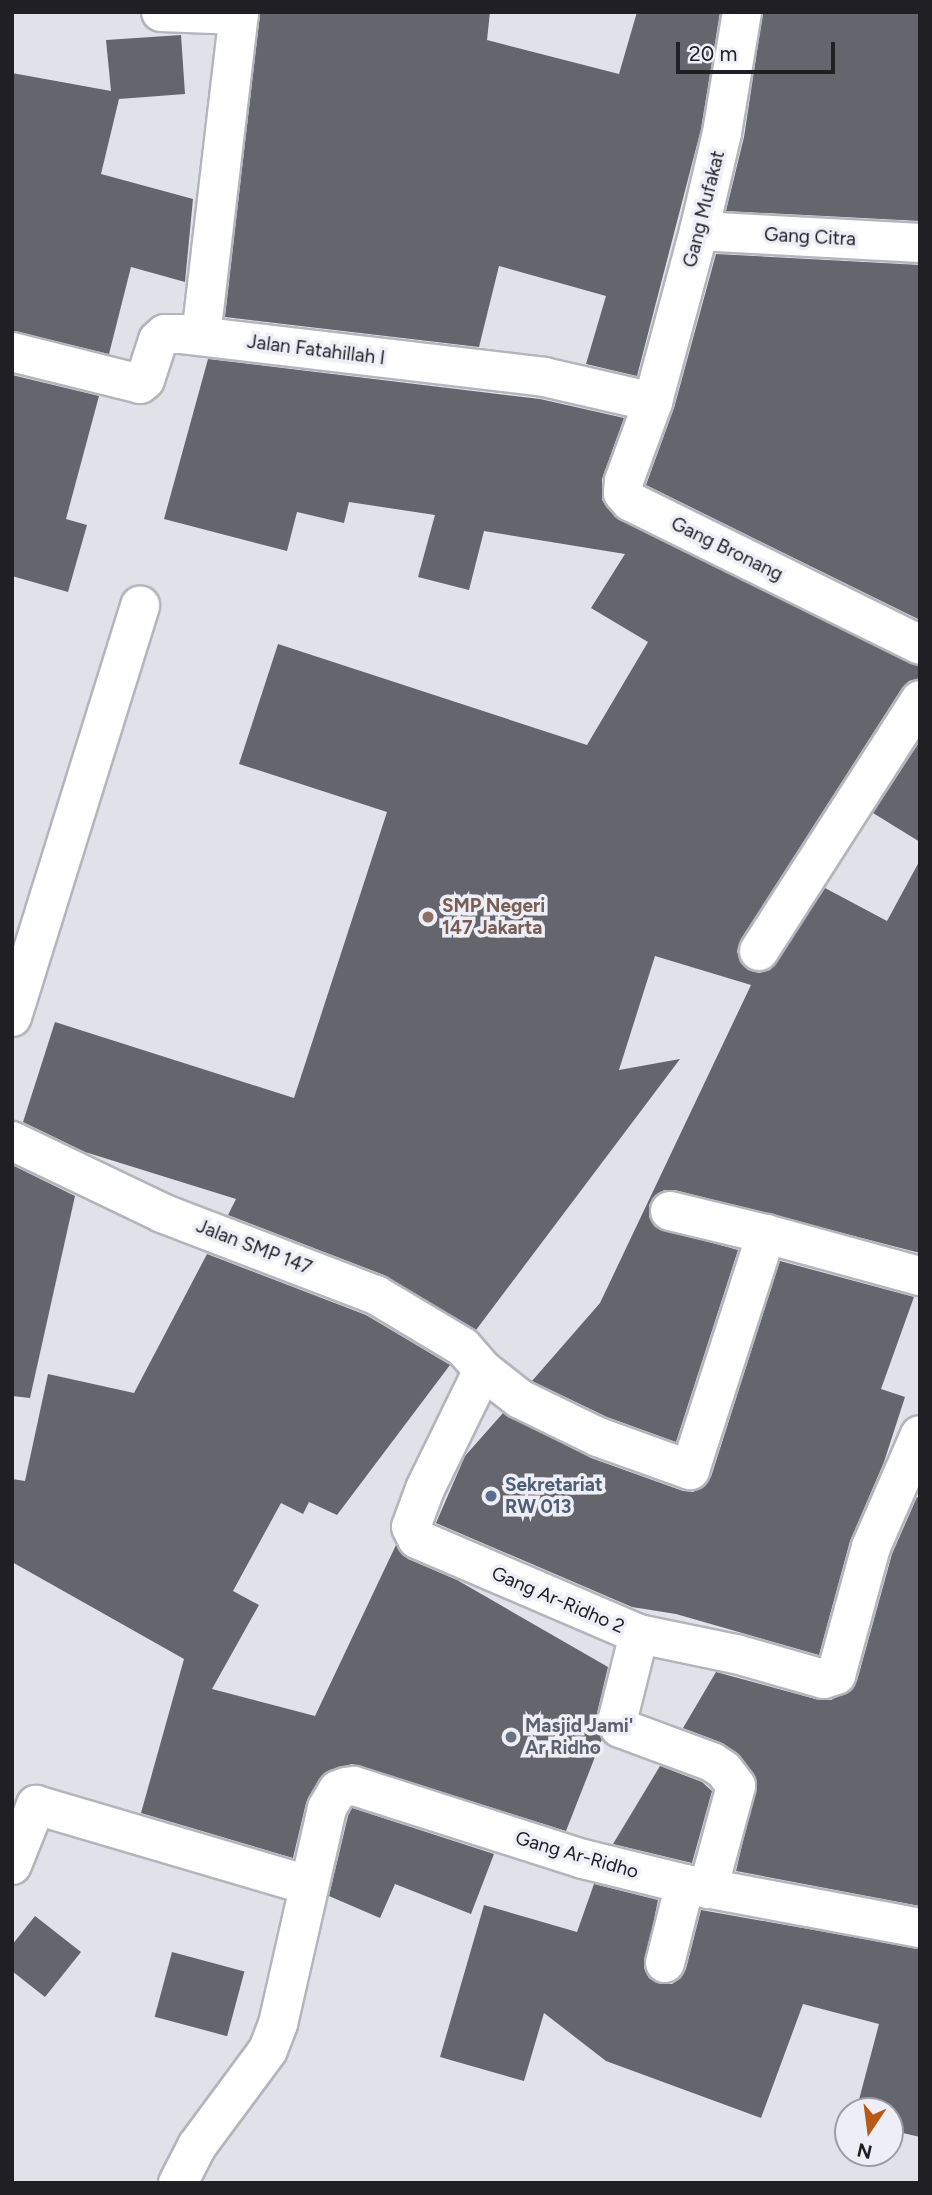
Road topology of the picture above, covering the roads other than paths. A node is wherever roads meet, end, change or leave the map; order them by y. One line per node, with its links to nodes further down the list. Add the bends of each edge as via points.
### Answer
1 (161, 12): 3 (street)
2 (742, 12): 4 (street, Gang Mufakat, via 722,133)
3 (239, 14): 6 (street)
4 (699, 232): 5 (street, Gang Citra); 8 (street, Gang Mufakat)
5 (920, 243)
6 (201, 336): 7 (street, Jalan Fatahillah I, via 162,337 145,380 134,384); 8 (street, Jalan Fatahillah I, via 544,377)
7 (12, 352)
8 (653, 402): 10 (street, Gang Bronang, via 624,481 623,493 631,502)
9 (139, 605): 13 (street)
10 (920, 645)
11 (920, 699): 12 (street)
12 (759, 951)
13 (12, 1017)
14 (12, 1141): 18 (street, Jalan SMP 147, via 162,1213 376,1295 463,1347)
15 (670, 1210): 16 (street)
16 (766, 1234): 17 (street); 18 (street, Jalan SMP 147, via 690,1471 598,1437 520,1399)
17 (920, 1276)
18 (483, 1370): 20 (street, Gang Ar-Ridho 2, via 425,1489 411,1527 417,1539)
19 (920, 1435): 20 (street, via 871,1546 839,1667 831,1679)
20 (639, 1634): 23 (street, Gang Ar-Ridho 2, via 618,1718 620,1728 712,1762 736,1786)
21 (12, 1865): 22 (street, via 36,1805)
22 (308, 1885): 23 (street, Gang Ar-Ridho, via 327,1808 338,1790 354,1786 583,1859); 26 (street, Gang Ar-Ridho, via 278,2024 268,2050 197,2146)
23 (697, 1887): 24 (street, Gang Ar-Ridho); 25 (street)
24 (920, 1928)
25 (665, 1962)
26 (178, 2183)

